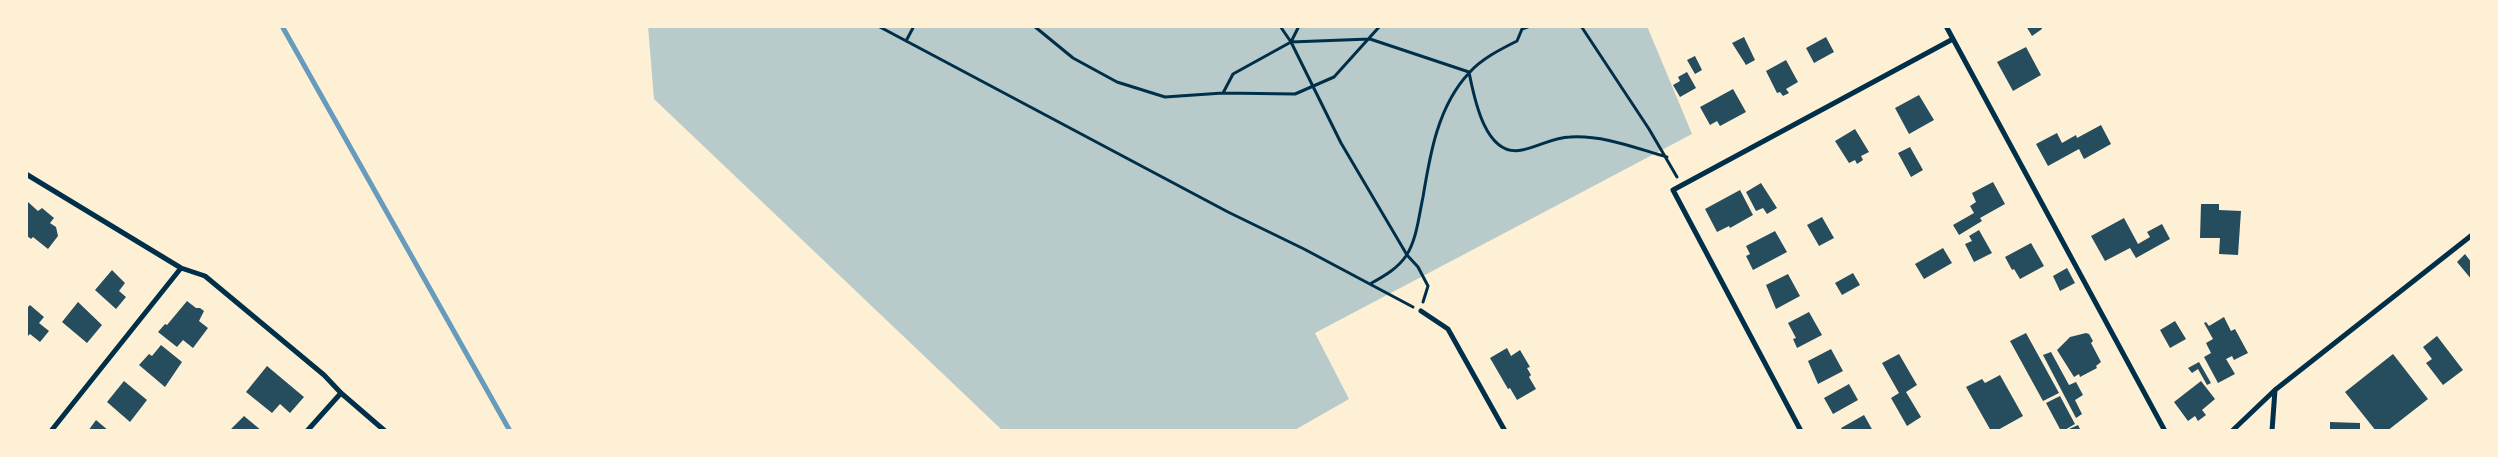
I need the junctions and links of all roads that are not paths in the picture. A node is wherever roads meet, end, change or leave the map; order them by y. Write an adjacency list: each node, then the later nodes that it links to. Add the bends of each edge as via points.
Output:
1 (1946, 26): 2 (street)
2 (1953, 39): 13 (street, via 1673,190); 14 (street)
3 (27, 174): 5 (street)
4 (2472, 235): 7 (street)
5 (181, 268): 8 (street, via 205,276 324,374); 9 (street)
6 (1421, 311): 12 (street, via 1448,329)
7 (2275, 390): 15 (street); 16 (street)
8 (341, 393): 10 (street); 11 (street)
9 (51, 431)
10 (307, 431)
11 (385, 431)
12 (1505, 431)
13 (1801, 431)
14 (2165, 431)
15 (2232, 431)
16 (2272, 431)

